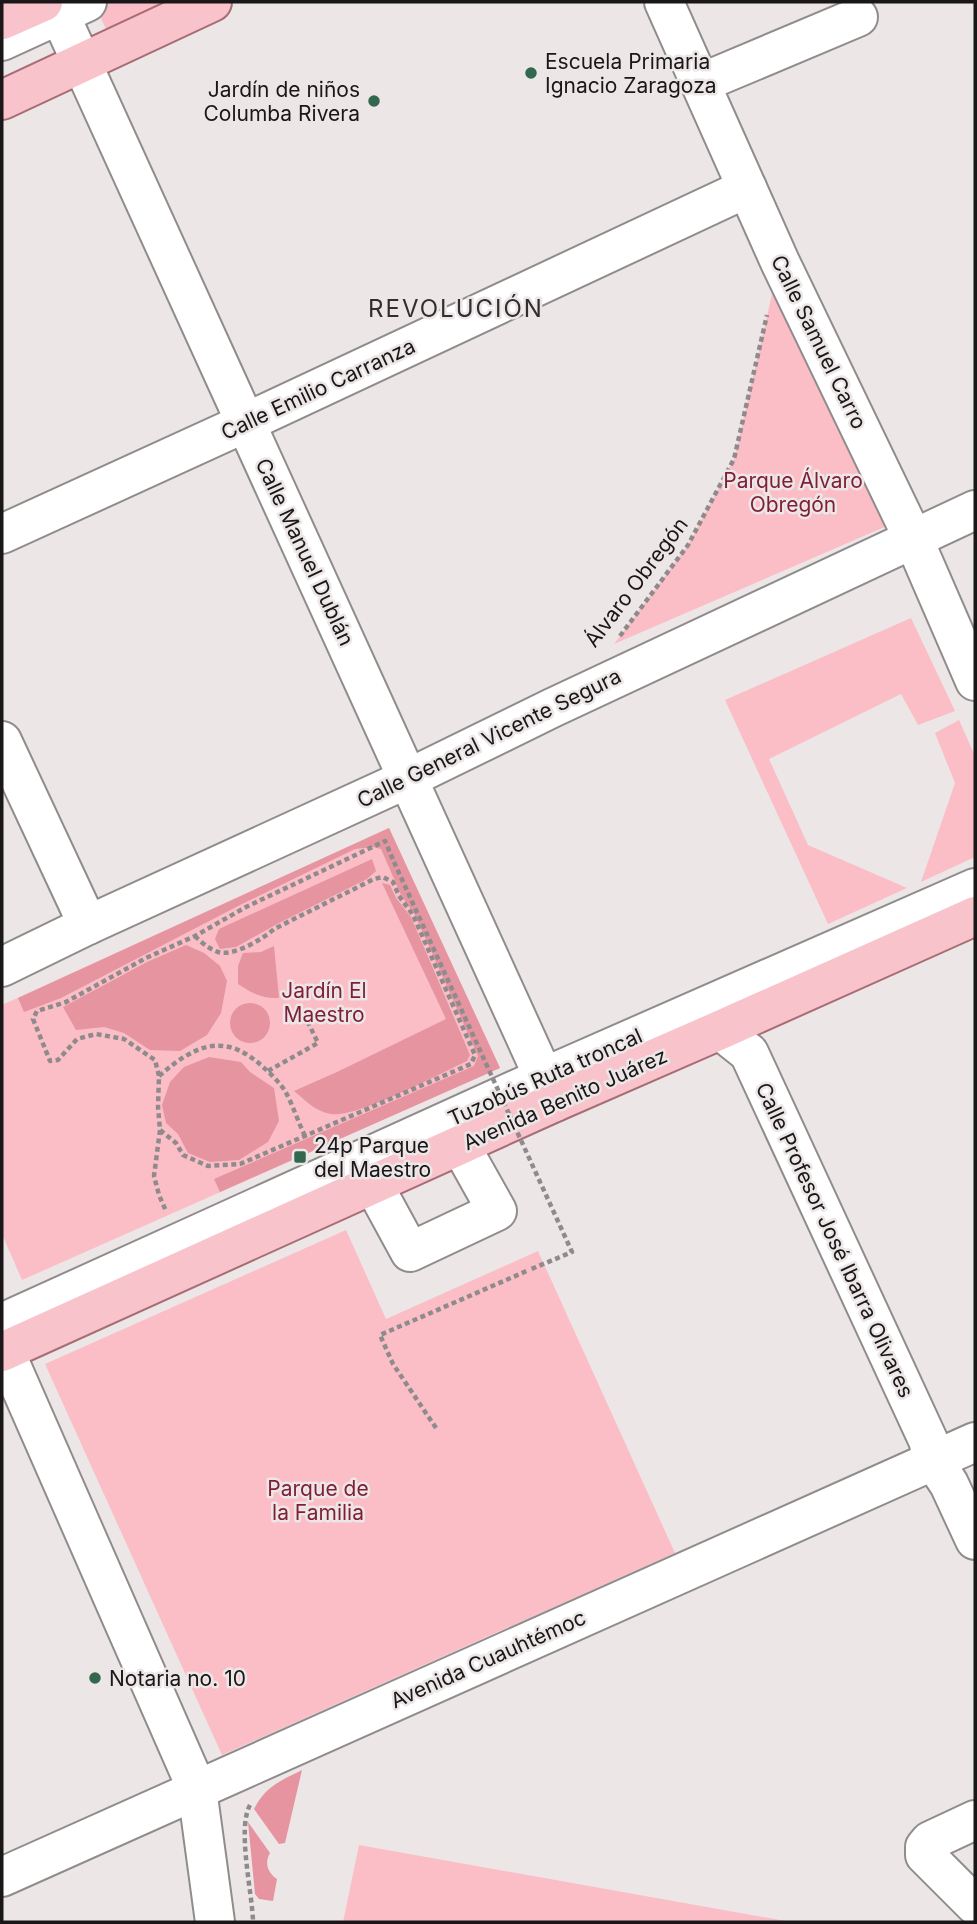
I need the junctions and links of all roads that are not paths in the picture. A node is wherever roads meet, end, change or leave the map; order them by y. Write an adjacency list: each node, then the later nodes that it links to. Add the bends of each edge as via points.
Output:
1 (212, 2): 7 (main road)
2 (664, 2): 8 (street, Calle Samuel Carro)
3 (61, 5): 5 (main road); 6 (street); 7 (street, Calle Manuel Dublán)
4 (858, 17): 8 (street)
5 (2, 20)
6 (2, 41)
7 (82, 62): 9 (main road); 11 (street, Calle Manuel Dublán)
8 (701, 83): 10 (street, Calle Samuel Carro)
9 (2, 100)
10 (747, 188): 11 (street, Calle Emilio Carranza); 14 (street, Calle Samuel Carro)
11 (245, 423): 13 (street, Calle Emilio Carranza); 17 (street, Calle Manuel Dublán)
12 (975, 510): 14 (street, Calle General Vicente Segura)
13 (2, 534)
14 (913, 538): 15 (street, Calle Samuel Carro); 17 (street, Calle General Vicente Segura)
15 (975, 681)
16 (2, 741): 20 (street)
17 (409, 778): 20 (street, Calle General Vicente Segura); 23 (street, Calle Manuel Dublán)
18 (975, 888): 23 (street, Tuzobús Ruta troncal)
19 (975, 916): 22 (main road, Avenida Benito Juárez)
20 (88, 925): 21 (street, Calle General Vicente Segura)
21 (2, 967)
22 (720, 1030): 23 (main road, Avenida Benito Juárez); 28 (street, Calle Profesor José Ibarra Olivares, via 748,1053 928,1440)
23 (549, 1089): 24 (main road, Avenida Benito Juárez); 26 (street, Tuzobús Ruta troncal)
24 (460, 1145): 25 (main road, Avenida Benito Juárez); 25 (street, via 497,1211 410,1252)
25 (373, 1184): 26 (main road, Avenida Benito Juárez)
26 (2, 1343): 30 (street)
27 (975, 1442): 28 (street, Avenida Cuauhtémoc)
28 (933, 1460): 29 (street, Calle Profesor José Ibarra Olivares, via 950,1483); 30 (street, Avenida Cuauhtémoc)
29 (975, 1540)
30 (197, 1789): 32 (street, Avenida Cuauhtémoc); 34 (street)
31 (975, 1820): 33 (street, via 925,1847 925,1855)
32 (2, 1877)
33 (975, 1905)
34 (215, 1922)

